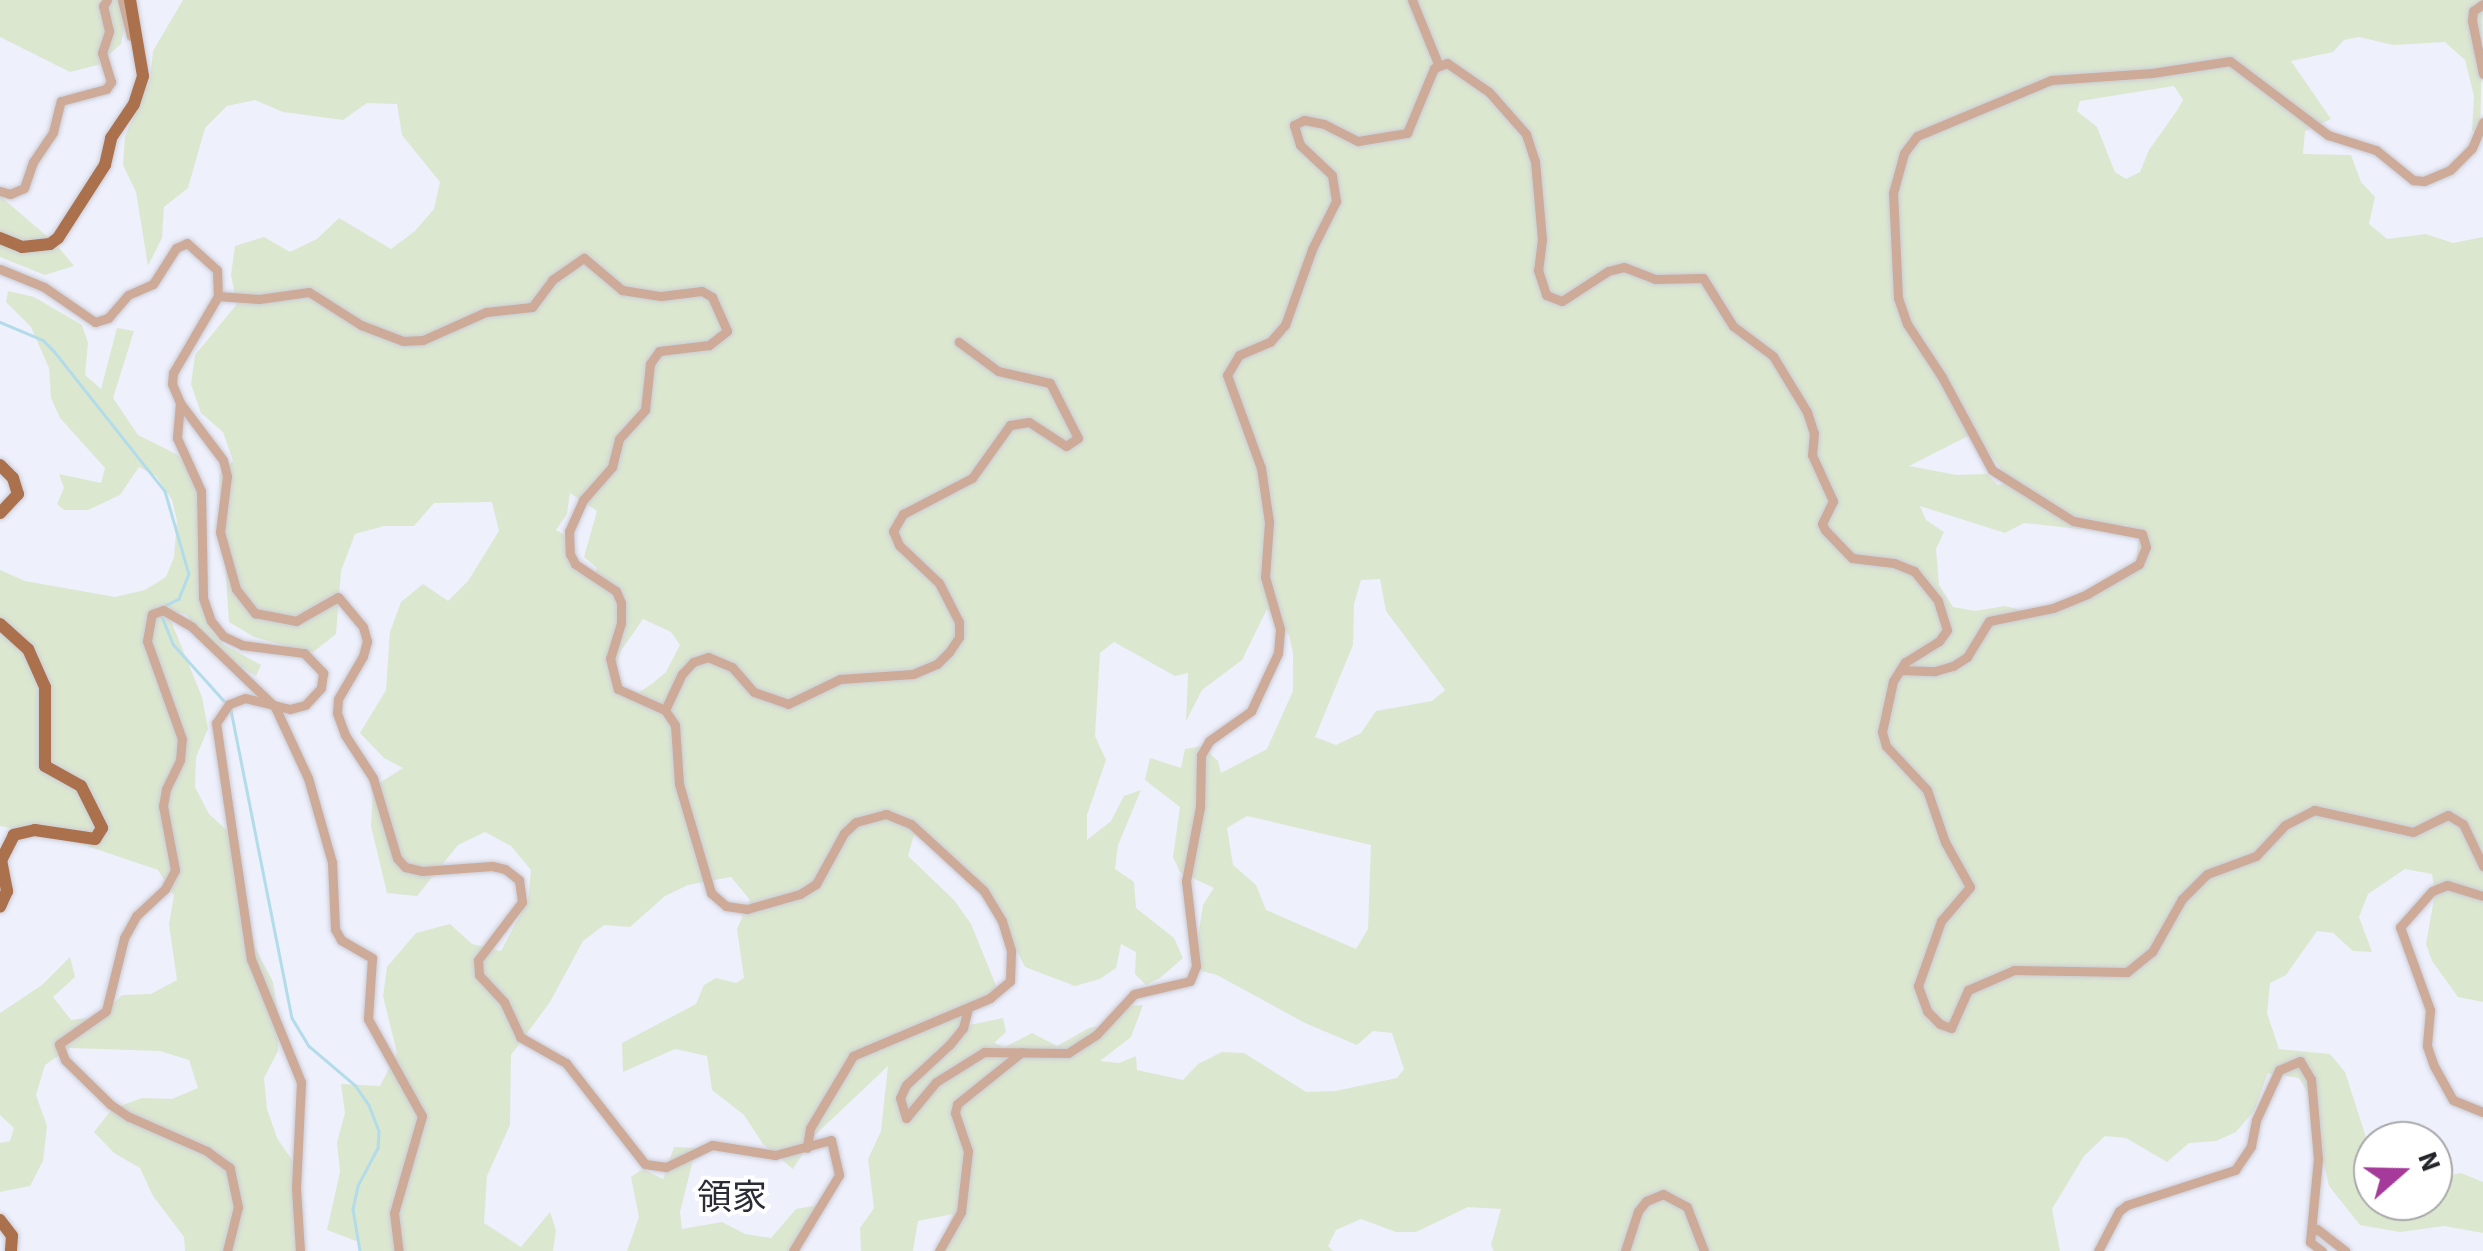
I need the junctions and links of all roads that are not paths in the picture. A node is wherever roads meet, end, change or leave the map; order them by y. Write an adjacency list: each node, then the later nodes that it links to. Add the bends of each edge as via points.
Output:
1 (106, 0): 10 (street, via 102,53 111,82 61,101 54,132 32,162 24,188)
2 (122, 0): 6 (street)
3 (130, 0): 6 (main road)
4 (1412, 0): 7 (street)
5 (2483, 4): 8 (street, via 2472,21)
6 (140, 56): 11 (main road, via 134,104 110,138 106,164 58,238 38,247)
7 (1439, 66): 19 (street, via 1469,74 1526,134 1546,295 1575,296 1624,267 1656,278 1704,278 1733,326 1774,356 1807,412 1812,454 1834,500 1824,530 1852,558 1905,566 1938,601 1947,630); 26 (street, via 1407,133 1358,140 1324,124 1294,125 1300,144 1332,175 1336,202 1285,324 1270,342 1239,355 1227,375 1261,468 1270,522 1265,577 1280,628 1278,652 1258,699 1201,756 1186,881 1196,966 1190,981 1134,994 1097,1034 1068,1053)
8 (2483, 74)
9 (2483, 122): 19 (street, via 2472,148 2450,170 2413,180 2376,150 2328,135 2238,65 2217,61 2051,80 1917,136 1904,153 1893,193 1898,298 1907,324 1992,470 2073,521 2142,534 2146,547 2139,564 2087,594 1988,620 1967,657 1953,666)
10 (0, 191)
11 (0, 238)
12 (0, 268): 13 (street, via 44,287 96,322 153,284 176,248 187,243 217,270)
13 (218, 296): 15 (street, via 173,373); 21 (street, via 309,292 402,341 423,340 486,312 532,308 552,280 584,258 622,290 662,296 702,291 712,297 728,332 709,346 659,351 650,364 644,410 619,439 612,466 583,500 569,531 575,564 622,603 610,658 618,689)
14 (958, 342): 21 (street, via 998,370 1050,383 1078,438 1066,446 1023,420 1010,425 972,478 903,514 893,531 899,545 939,583 958,622 949,652 913,674 840,679 788,704 754,692 732,667 708,657 682,674)
15 (180, 403): 20 (street, via 178,438 201,491 203,598 211,621 242,646 304,653 323,674 314,699); 28 (street, via 223,460 224,555 236,588 256,613 296,621 338,597 363,627 367,641 337,713 373,778 397,858 422,870 505,868 520,880 522,902 478,960 480,975 504,1002 520,1036 566,1063 646,1164 666,1167 712,1145 775,1155)
16 (0, 465): 17 (main road, via 18,494)
17 (0, 513)
18 (0, 624): 24 (main road, via 28,649 45,687 45,766 81,786 102,828 95,839 36,830 14,835 1,860 7,891)
19 (1900, 670): 22 (street, via 1884,707 1886,746 1927,790 1970,887 1941,921 1918,986 1927,1011 1950,1028 1968,990 2014,970 2131,970 2152,952 2182,899 2207,874 2256,856 2284,825 2314,810 2414,832 2448,815 2464,824)
20 (275, 707): 32 (street, via 192,627 163,610 152,614 151,661 182,739 163,806 175,870 124,938 106,1011 59,1044 65,1060 110,1104 230,1168 238,1207); 33 (street, via 244,698 229,704 216,723 251,959 300,1082); 34 (street, via 326,834 336,929 341,940 372,958 368,1019 422,1116 394,1213)
21 (666, 710): 25 (street, via 675,724 679,784 711,893 726,906 747,909 800,894 816,884 856,822 900,817 955,860 1002,920 1010,981)
22 (2483, 866)
23 (2483, 896): 27 (street, via 2447,885 2432,891 2400,927 2430,1010 2426,1046 2434,1066 2453,1100)
24 (0, 907)
25 (968, 1008): 26 (street, via 956,1036 906,1086 900,1098 906,1118 957,1066 984,1052); 28 (street, via 853,1056 810,1128)
26 (1022, 1052): 36 (street, via 957,1104 968,1152 961,1212)
27 (2483, 1112)
28 (806, 1148): 35 (street, via 831,1140 839,1175)
29 (0, 1220): 31 (main road, via 12,1236)
30 (2313, 1231): 39 (street, via 2316,1136 2311,1079 2300,1061 2279,1070 2235,1170 2127,1204); 40 (street, via 2310,1242); 41 (street)
31 (11, 1251)
32 (227, 1251)
33 (300, 1251)
34 (399, 1251)
35 (793, 1251)
36 (940, 1251)
37 (1625, 1251): 38 (street, via 1638,1211 1663,1194 1686,1207)
38 (1704, 1251)
39 (2098, 1251)
40 (2322, 1251)
41 (2345, 1251)

